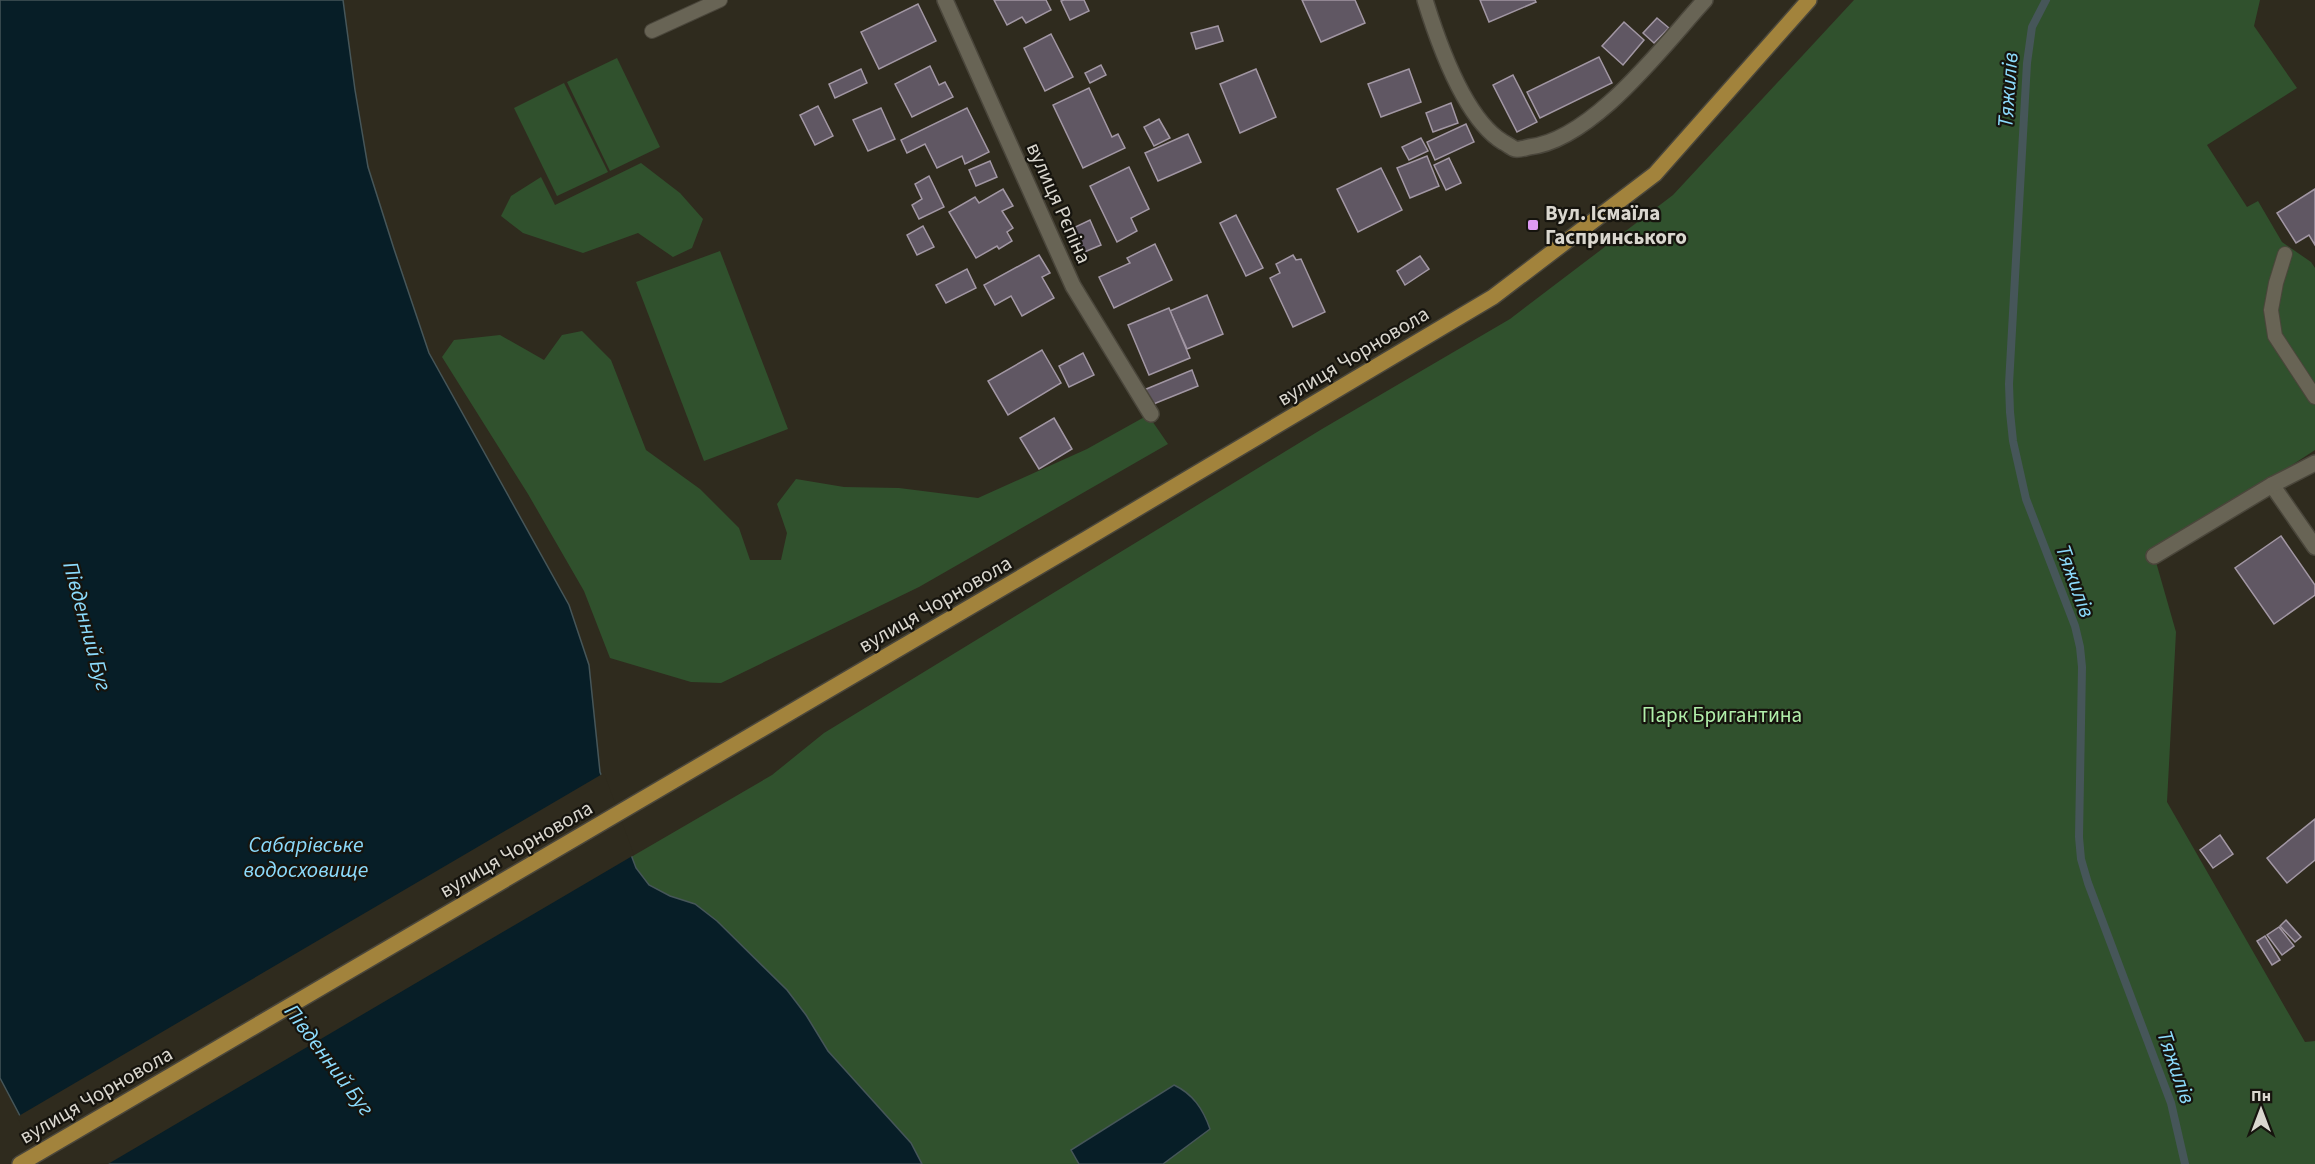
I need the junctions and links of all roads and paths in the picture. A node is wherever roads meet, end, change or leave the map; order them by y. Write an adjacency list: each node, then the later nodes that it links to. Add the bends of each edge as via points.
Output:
1 (720, 0): 6 (lane)
2 (945, 0): 9 (street, вулиця Рєпіна, via 1073,286)
3 (1425, 0): 4 (street, via 1437,38 1472,110 1492,135 1515,149 1543,146 1587,123 1607,107)
4 (1705, 0)
5 (1809, 0): 14 (main road, вулиця Чорновола, via 1655,174 1493,297)
6 (652, 31)
7 (2285, 254): 8 (lane, via 2271,310 2275,336)
8 (2315, 397)
9 (1151, 414)
10 (2315, 463): 11 (street)
11 (2272, 485): 12 (street); 13 (street)
12 (2315, 547)
13 (2154, 556)
14 (20, 1164)

